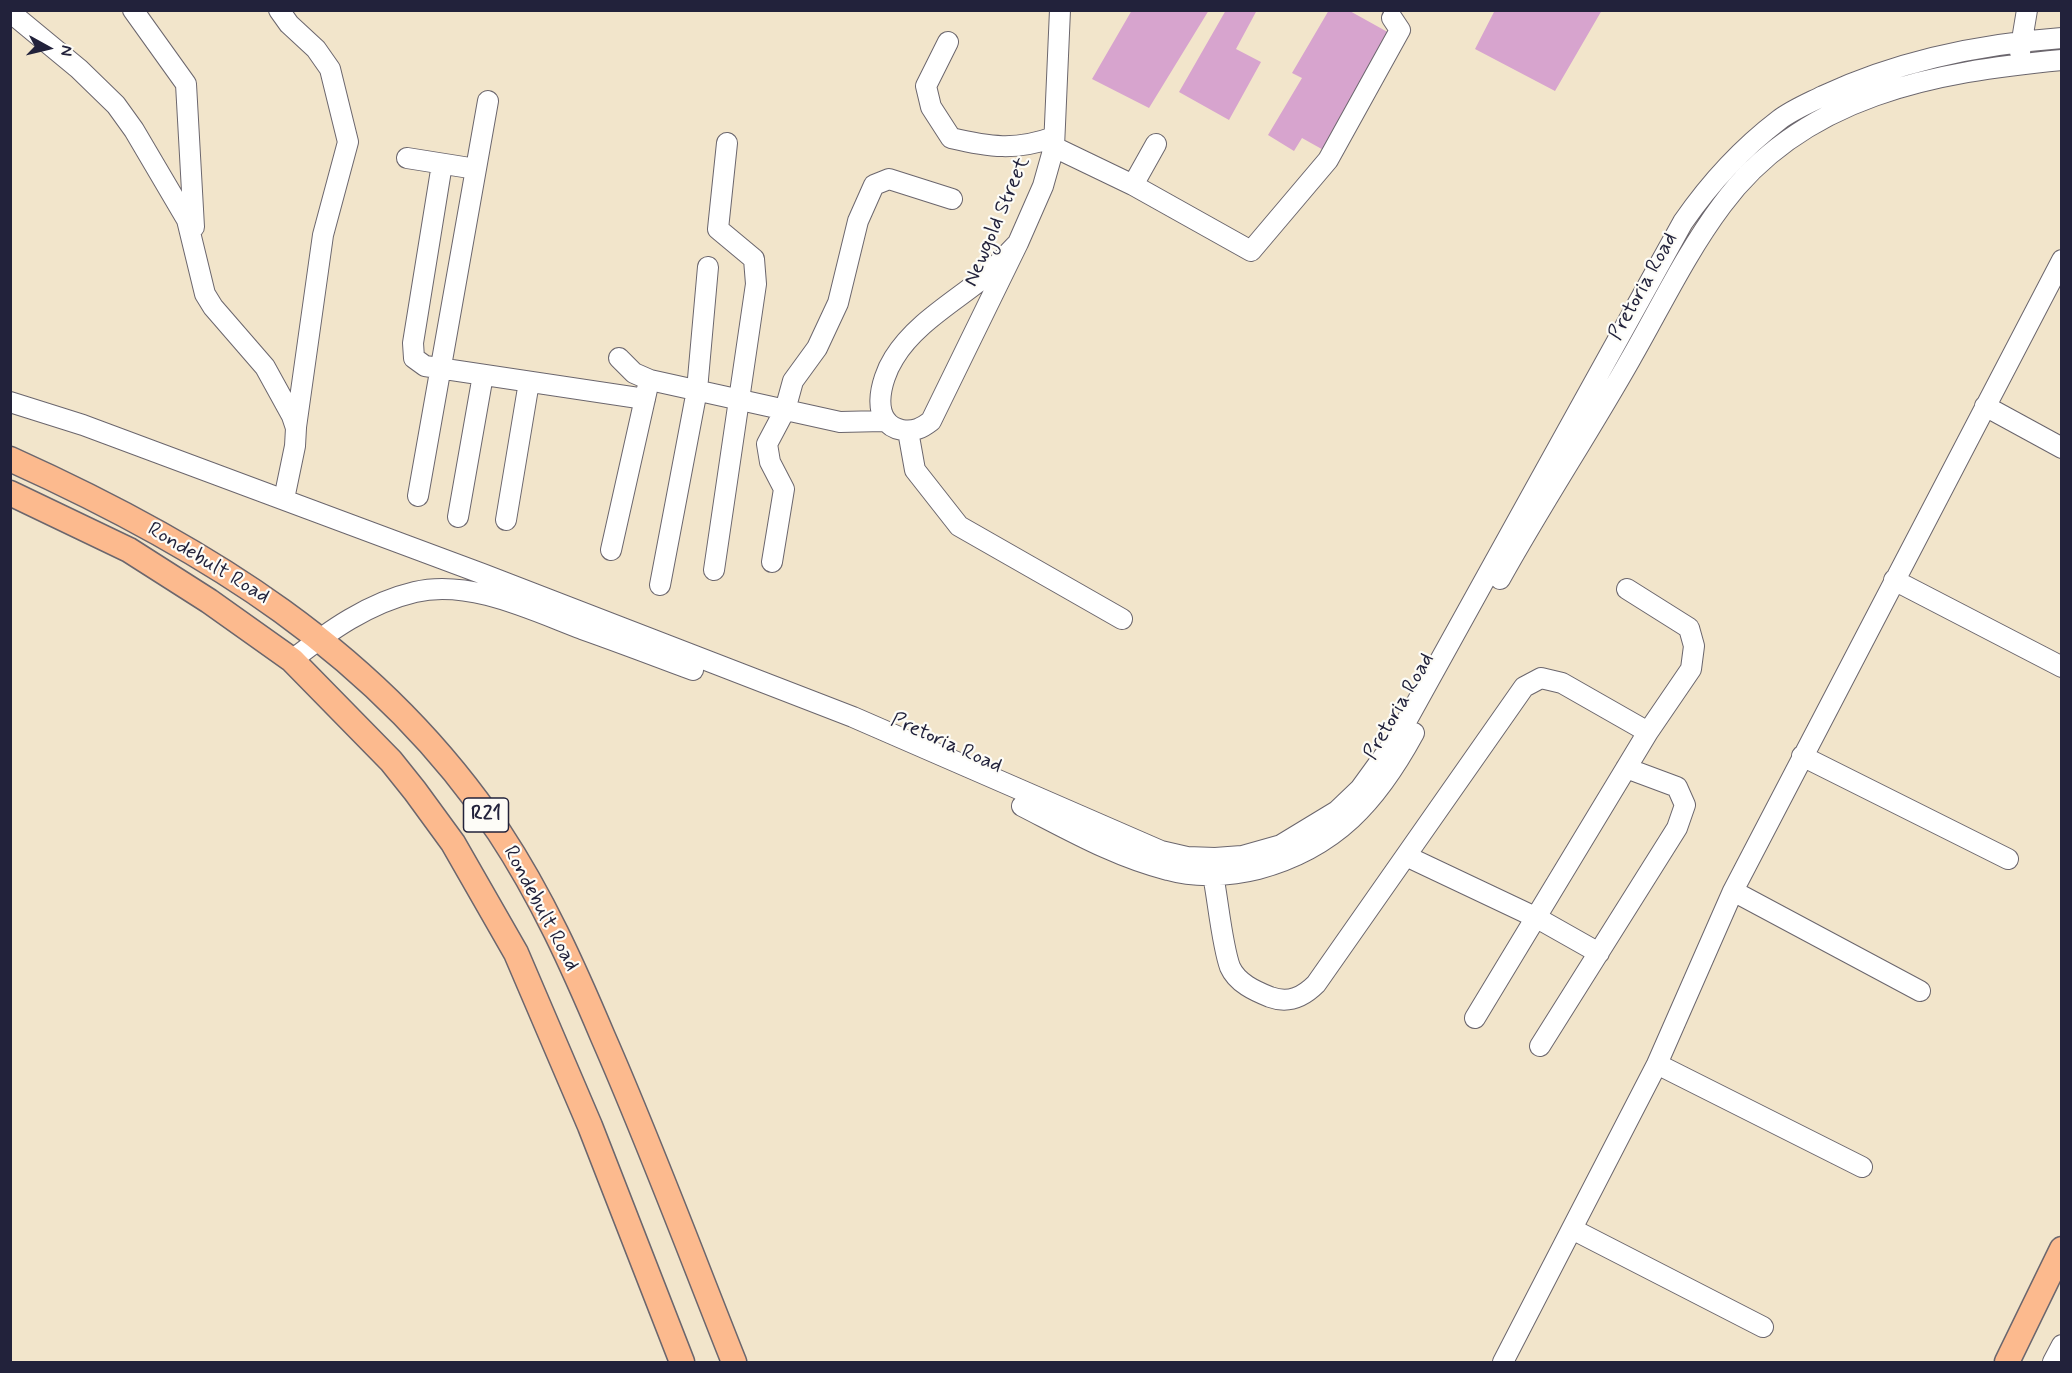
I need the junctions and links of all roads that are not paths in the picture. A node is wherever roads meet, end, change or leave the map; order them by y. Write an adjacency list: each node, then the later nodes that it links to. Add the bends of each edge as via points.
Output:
1 (133, 10): 24 (street, via 186,84)
2 (279, 10): 38 (street, via 330,69 348,142 323,235)
3 (1060, 10): 13 (street, Newgold Street)
4 (2027, 10): 8 (street)
5 (10, 12): 24 (street, via 116,105 187,220)
6 (1392, 18): 19 (street, via 1400,30 1328,160 1251,251)
7 (2061, 38): 8 (street, Pretoria Road)
8 (2020, 41): 11 (street); 21 (street, Pretoria Road, via 1880,72 1815,100 1781,118 1738,154)
9 (948, 42): 13 (street, via 926,86 931,107 951,138 992,148)
10 (2061, 60): 11 (street, Pretoria Road)
11 (2019, 64): 22 (street, Pretoria Road, via 1905,84 1822,119 1757,166)
12 (488, 101): 18 (street)
13 (1054, 142): 19 (street); 23 (street, Newgold Street, via 1043,186)
14 (728, 143): 33 (street, via 718,229 754,259 756,284)
15 (1156, 144): 19 (street)
16 (407, 158): 17 (street)
17 (442, 164): 18 (street); 28 (street, via 413,343 414,358 425,366)
18 (476, 169): 28 (street)
19 (1132, 185)
20 (952, 199): 36 (street, via 888,179 874,185 858,221 838,303 817,348 793,381)
21 (1694, 207): 22 (street); 64 (street, Pretoria Road, via 1397,738 1360,789 1337,810 1310,829)
22 (1712, 219): 64 (street, Pretoria Road, via 1534,518 1383,784 1355,816 1322,843 1285,862)
23 (1018, 243): 37 (street, via 984,277 908,338 892,360 885,381 879,405); 39 (street, Newgold Street, via 941,406 931,422)
24 (195, 244): 38 (street, via 205,294 265,367)
25 (2061, 260): 35 (street)
26 (708, 267): 32 (street)
27 (619, 358): 31 (street)
28 (441, 369): 29 (street); 43 (street)
29 (483, 375): 30 (street); 45 (street)
30 (529, 382): 31 (street); 46 (street)
31 (648, 389): 32 (street); 47 (street)
32 (697, 390): 33 (street); 51 (street)
33 (739, 400): 36 (street); 49 (street)
34 (10, 402): 44 (street, via 83,424)
35 (1985, 406): 40 (street); 50 (street)
36 (785, 410): 37 (street, via 840,422); 48 (street, via 767,444 770,462 784,489)
37 (883, 421): 39 (street, via 892,429)
38 (296, 428): 44 (street)
39 (908, 431): 54 (street, via 915,470 959,526)
40 (2061, 448)
41 (10, 459): 55 (main road, Rondebult Road / R21, via 171,539 266,598)
42 (10, 493): 56 (main road, Rondebult Road / R21, via 129,550)
43 (418, 496)
44 (284, 500): 53 (street)
45 (458, 517)
46 (506, 520)
47 (611, 550)
48 (772, 562)
49 (714, 570)
50 (1894, 580): 57 (street); 60 (street)
51 (660, 585)
52 (1627, 589): 59 (street, via 1689,628 1694,646 1690,669)
53 (565, 615): 55 (street, via 487,596 447,590 417,592 386,601); 58 (street, Pretoria Road)
54 (1122, 619)
55 (320, 638): 56 (street); 79 (main road, Rondebult Road / R21, via 385,697 458,777 499,832 541,902 631,1101)
56 (292, 660): 78 (main road, Rondebult Road / R21, via 403,776 453,843 485,896 516,953 543,1016)
57 (2061, 667)
58 (765, 689): 64 (street, Pretoria Road, via 908,740 1161,851); 65 (street, Pretoria Road, via 910,752 1095,843 1170,871)
59 (1648, 732): 61 (street); 62 (street, via 1562,683 1541,678 1532,682 1524,687)
60 (1802, 756): 63 (street); 66 (street)
61 (1626, 768): 67 (street); 68 (street, via 1677,787 1685,805 1677,828)
62 (1406, 856): 65 (street, via 1316,984 1293,1000 1256,992 1242,983 1231,968); 67 (street)
63 (2008, 859)
64 (1242, 864): 65 (street, Pretoria Road)
65 (1213, 875)
66 (1733, 891): 69 (street); 72 (street)
67 (1537, 918): 68 (street); 70 (street)
68 (1599, 953): 71 (street)
69 (1920, 991)
70 (1475, 1018)
71 (1540, 1046)
72 (1657, 1064): 73 (street); 74 (street)
73 (1862, 1167)
74 (1572, 1229): 76 (street); 80 (street)
75 (2061, 1249): 81 (main road)
76 (1763, 1327)
77 (2061, 1345): 82 (street)
78 (682, 1362)
79 (734, 1362)
80 (1503, 1362)
81 (2007, 1362)
82 (2053, 1362)

